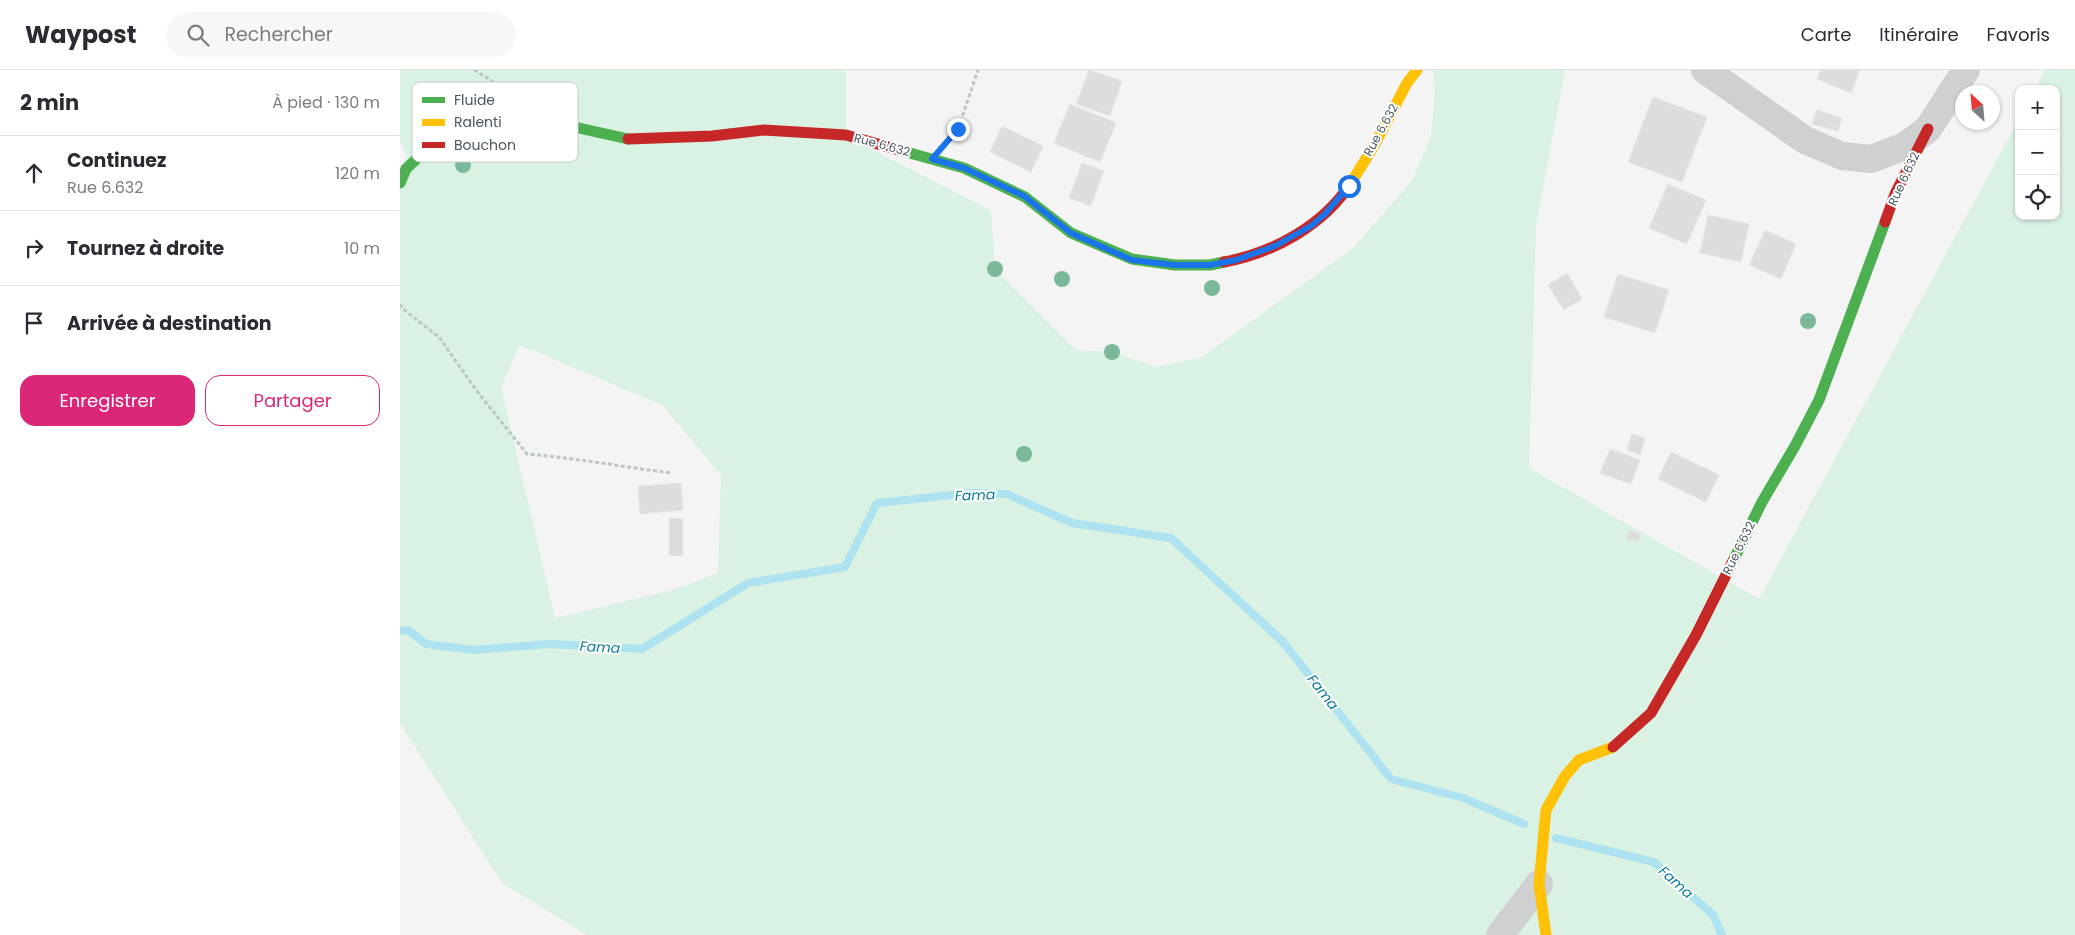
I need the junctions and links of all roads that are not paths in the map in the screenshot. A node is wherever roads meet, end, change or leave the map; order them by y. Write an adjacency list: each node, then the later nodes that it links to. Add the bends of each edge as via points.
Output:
1 (1416, 70): 4 (street, Rue 6.632, via 1349,186 1325,214 1311,226 1275,246 1210,265 1132,260 1071,233 1024,196 964,168 846,136 764,130 712,136 627,139)
2 (1705, 70): 5 (street, Rue 6.632, via 1805,140 1842,156 1871,159 1905,146)
3 (1966, 70): 5 (street, Rue 6.632)
4 (578, 128)
5 (1928, 129): 8 (street, Rue 6.632, via 1895,194 1819,400 1762,502 1696,635 1651,713 1616,746 1579,760 1565,776 1546,810)
6 (413, 162): 7 (street, Rue 6.632)
7 (400, 183)
8 (1539, 884): 9 (street); 10 (street, Rue 6.632)
9 (1500, 935)
10 (1546, 935)

